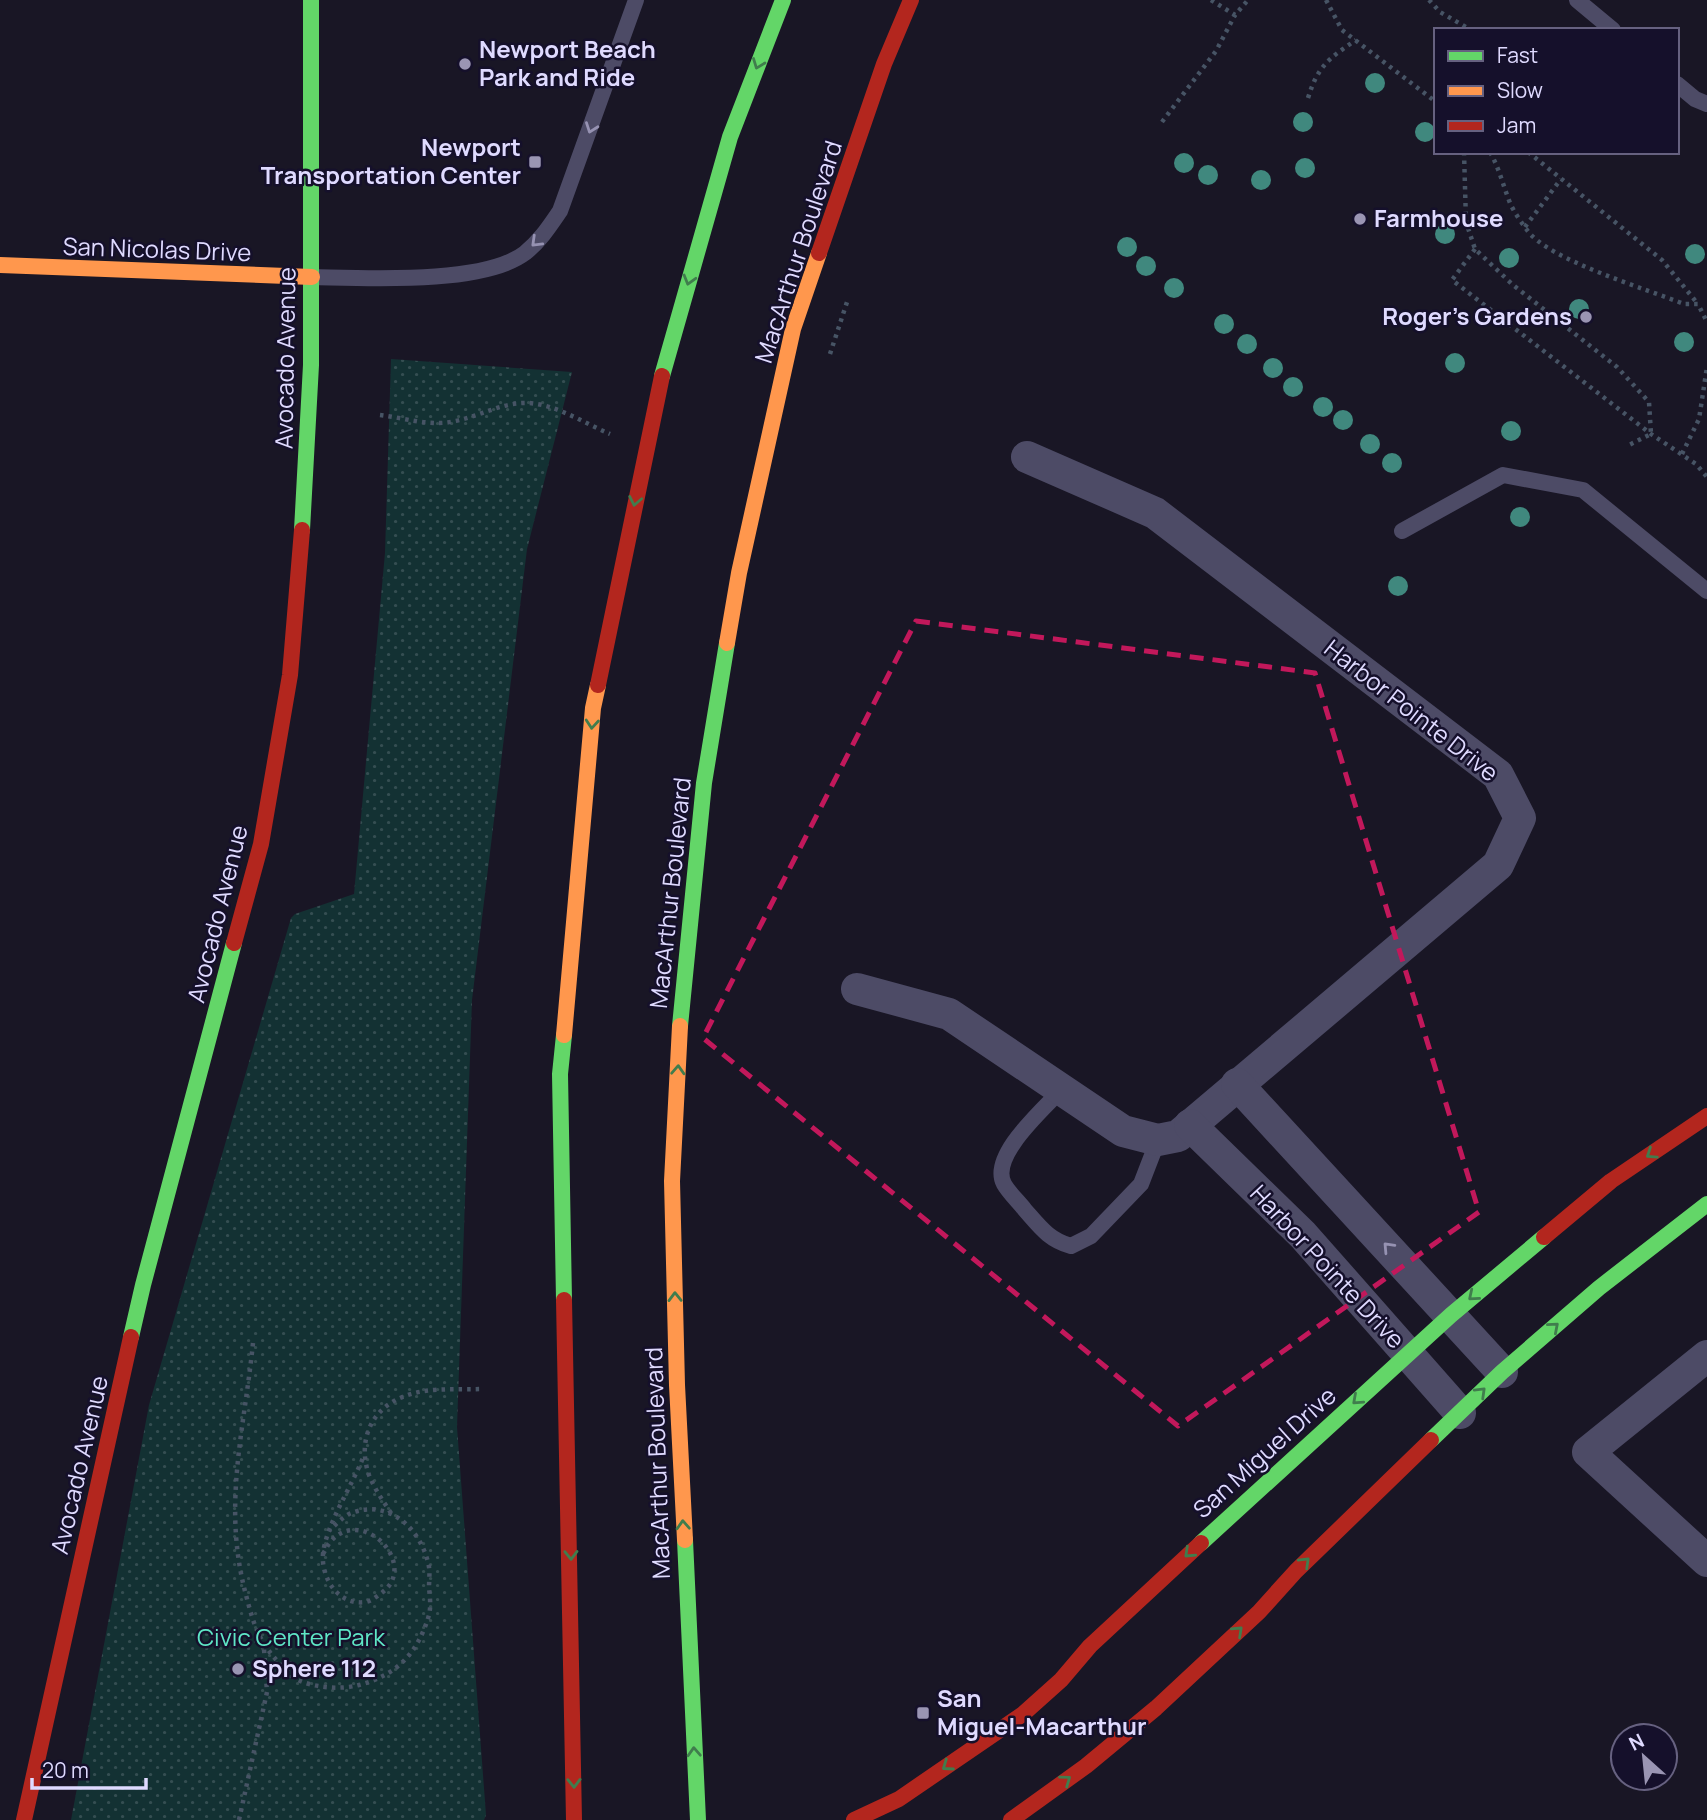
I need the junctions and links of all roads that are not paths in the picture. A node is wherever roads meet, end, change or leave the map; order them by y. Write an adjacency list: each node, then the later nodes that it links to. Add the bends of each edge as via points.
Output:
1 (312, 0): 10 (main road, Avocado Avenue)
2 (636, 0): 10 (lane, one-way to 10, via 559,211 544,235 523,254 500,266 458,275)
3 (783, 0): 28 (main road, one-way to 28, via 730,137 657,391 593,708 560,1074)
4 (911, 0): 29 (main road, MacArthur Boulevard, one-way to 4, via 672,1181 681,996 704,783 739,573 793,329 884,64)
5 (1577, 0): 6 (lane)
6 (1611, 28)
7 (1679, 86): 8 (lane)
8 (1707, 104)
9 (0, 265): 10 (main road, San Nicolas Drive)
10 (312, 277): 27 (main road, Avocado Avenue, via 305,490 290,675 261,844 143,1285)
11 (1027, 457): 15 (street, Harbor Pointe Drive, via 1155,513 1498,775 1520,817 1498,865)
12 (1402, 531): 13 (lane, via 1503,475 1583,490)
13 (1707, 591)
14 (857, 989): 16 (street, via 949,1014)
15 (1237, 1084): 18 (street, Harbor Pointe Drive); 21 (street, one-way to 15)
16 (1061, 1090): 19 (street, via 1123,1131); 19 (lane, via 1014,1141 1003,1162 1003,1182 1056,1242 1071,1246 1091,1236 1141,1184)
17 (1707, 1116): 21 (main road, San Miguel Drive, one-way to 21, via 1611,1181)
18 (1190, 1125): 19 (street, Harbor Pointe Drive, via 1178,1136); 22 (street, Harbor Pointe Drive, via 1303,1235)
19 (1158, 1140)
20 (1707, 1205): 24 (main road, one-way to 20, via 1599,1288)
21 (1451, 1315): 22 (main road, San Miguel Drive); 24 (street)
22 (1408, 1354): 25 (street, Harbor Pointe Drive); 30 (main road, San Miguel Drive, one-way to 30, via 1201,1542 1023,1714 899,1799)
23 (1707, 1356): 26 (street, via 1588,1451)
24 (1502, 1372): 25 (main road, one-way to 24)
25 (1460, 1413): 31 (main road, one-way to 25, via 1156,1708)
26 (1707, 1561)
27 (24, 1820)
28 (575, 1820)
29 (698, 1820)
30 (853, 1820)
31 (1011, 1820)

